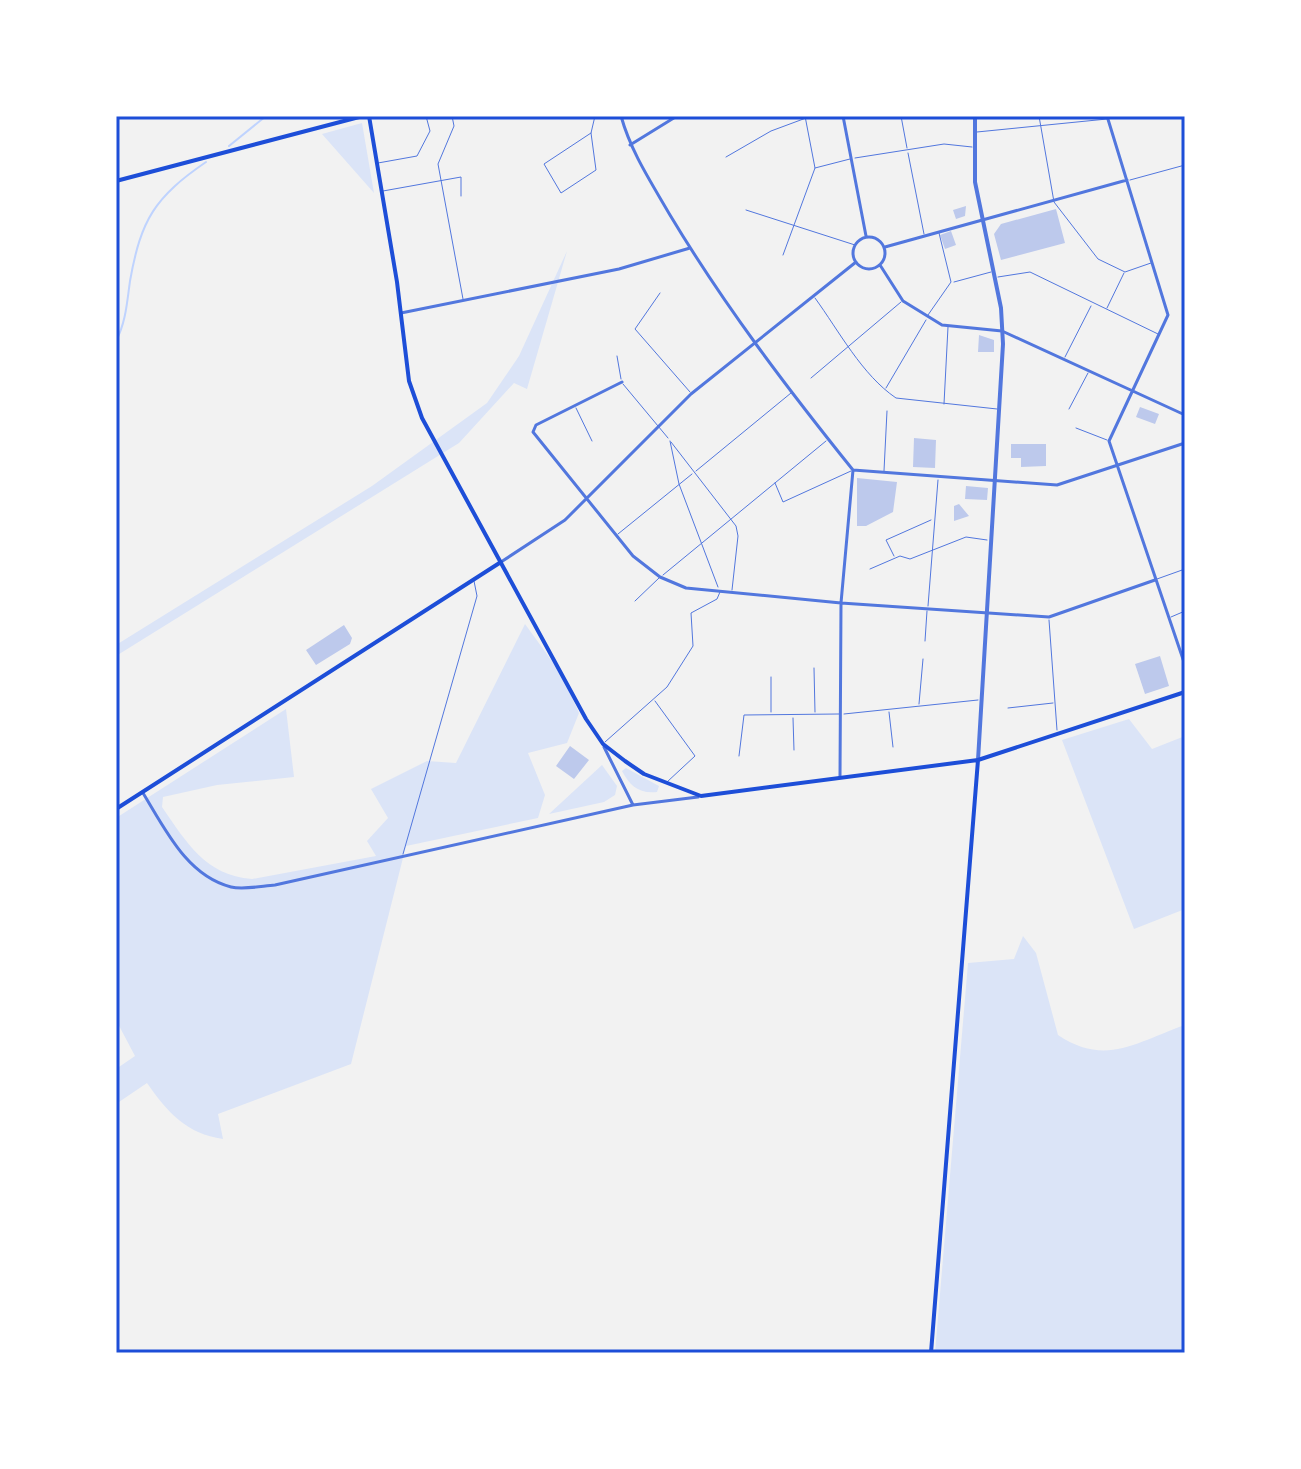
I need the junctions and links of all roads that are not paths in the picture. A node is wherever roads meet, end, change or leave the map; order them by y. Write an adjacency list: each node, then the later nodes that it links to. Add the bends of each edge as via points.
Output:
1 (366, 116): 21 (main road); 26 (main road)
2 (426, 116): 21 (lane, via 430,131 417,156)
3 (452, 116): 24 (lane, via 454,126 438,164)
4 (595, 116): 15 (lane)
5 (621, 116): 16 (street)
6 (677, 116): 16 (street)
7 (843, 116): 20 (street)
8 (901, 116): 18 (lane)
9 (975, 116): 14 (street)
10 (1039, 116): 13 (lane)
11 (806, 117): 19 (lane); 23 (lane)
12 (1108, 118): 13 (lane); 25 (street)
13 (1040, 126): 14 (lane); 29 (lane)
14 (975, 132): 17 (street)
15 (591, 133): 15 (lane, via 596,170 561,193 544,164)
16 (630, 145): 38 (street)
17 (975, 147): 18 (lane, via 944,144); 31 (street)
18 (908, 150): 20 (lane); 35 (lane)
19 (726, 157)
20 (852, 159): 23 (lane); 34 (street)
21 (376, 163): 27 (main road)
22 (1185, 165): 25 (lane)
23 (815, 168): 32 (lane)
24 (440, 180): 27 (lane); 28 (lane, via 461,177); 48 (lane)
25 (1127, 180): 29 (street); 41 (street)
26 (116, 181)
27 (380, 192): 52 (main road)
28 (461, 196)
29 (1054, 202): 31 (street); 43 (lane, via 1098,259)
30 (746, 210): 32 (lane)
31 (982, 221): 33 (street); 44 (street)
32 (796, 226): 36 (lane); 39 (lane)
33 (939, 233): 35 (street); 45 (lane)
34 (866, 236): 36 (street); 37 (street)
35 (925, 237): 37 (street)
36 (855, 245): 40 (street)
37 (885, 247): 42 (street)
38 (690, 248): 48 (street, via 619,269); 57 (street)
39 (783, 255)
40 (856, 262): 42 (street, via 867,269); 47 (street)
41 (1153, 263): 43 (lane); 56 (street, via 1168,315)
42 (880, 265): 49 (street)
43 (1125, 272): 51 (lane)
44 (994, 274): 45 (lane); 50 (lane, via 1030,272); 55 (street)
45 (951, 282): 53 (lane)
46 (660, 293): 67 (lane, via 635,329)
47 (814, 295): 57 (street); 58 (lane)
48 (463, 300): 52 (street)
49 (903, 301): 53 (street); 58 (lane)
50 (1092, 303): 51 (lane); 60 (lane)
51 (1106, 310): 56 (lane)
52 (399, 313): 97 (main road, via 409,381 422,418)
53 (927, 317): 54 (street); 64 (lane)
54 (948, 327): 55 (street); 68 (lane)
55 (1002, 331): 60 (street); 70 (street)
56 (1159, 335): 65 (street)
57 (755, 344): 66 (street); 67 (street)
58 (849, 346): 62 (lane); 64 (lane)
59 (617, 356): 63 (lane)
60 (1065, 357): 61 (street)
61 (1090, 369): 65 (street); 71 (lane)
62 (811, 378)
63 (622, 382): 69 (street); 74 (lane)
64 (885, 390): 68 (lane, via 896,398)
65 (1133, 391): 73 (street); 79 (street)
66 (791, 393): 76 (street); 84 (lane)
67 (691, 394): 74 (street)
68 (944, 404): 70 (lane)
69 (575, 406): 77 (lane); 89 (street, via 536,425 533,432)
70 (999, 409): 86 (street)
71 (1069, 409)
72 (887, 411): 83 (lane)
73 (1185, 415)
74 (659, 425): 78 (lane); 89 (street)
75 (1076, 428): 79 (lane)
76 (829, 439): 82 (street); 87 (lane)
77 (592, 441)
78 (670, 441): 84 (lane); 88 (lane)
79 (1109, 441): 81 (street)
80 (1185, 443): 81 (street)
81 (1117, 466): 86 (street, via 1057,485); 102 (street)
82 (853, 470): 83 (street); 87 (lane, via 783,502); 106 (street)
83 (884, 471): 85 (street)
84 (695, 472): 88 (lane); 90 (lane)
85 (938, 477): 86 (street); 91 (lane)
86 (995, 482): 93 (street)
87 (775, 483): 90 (lane)
88 (679, 484): 92 (lane); 94 (lane)
89 (587, 498): 92 (street); 97 (street, via 565,520)
90 (729, 519): 94 (lane); 104 (lane, via 738,536)
91 (934, 519): 95 (lane); 96 (lane, via 886,540)
92 (616, 535): 100 (street)
93 (989, 540): 95 (lane, via 966,537); 109 (street)
94 (702, 543): 100 (lane); 103 (lane)
95 (930, 550): 96 (lane, via 910,559); 107 (lane)
96 (895, 558): 98 (lane)
97 (501, 562): 101 (main road); 130 (main road)
98 (870, 569)
99 (1185, 569): 102 (lane)
100 (660, 577): 103 (street, via 686,588); 105 (lane)
101 (474, 579): 137 (main road); 141 (lane, via 477,596)
102 (1155, 580): 110 (street); 111 (street)
103 (720, 591): 104 (street); 119 (lane, via 717,599 694,609 693,646)
104 (731, 593): 106 (street)
105 (635, 601)
106 (841, 603): 107 (street); 125 (street)
107 (928, 608): 109 (street); 112 (lane)
108 (1185, 611): 111 (lane)
109 (988, 613): 110 (street); 120 (street)
110 (1049, 617): 121 (lane)
111 (1169, 618): 113 (street)
112 (925, 641)
113 (1182, 650): 115 (street)
114 (923, 659): 122 (lane)
115 (1185, 665)
116 (814, 668): 128 (lane)
117 (771, 677): 126 (lane)
118 (1185, 692): 129 (main road)
119 (653, 699): 130 (lane); 136 (lane, via 695,756)
120 (981, 700): 122 (lane); 134 (street)
121 (1055, 702): 123 (lane); 129 (lane)
122 (919, 706): 124 (lane)
123 (1008, 708)
124 (889, 709): 125 (lane); 131 (lane)
125 (842, 714): 128 (lane); 135 (street)
126 (771, 715): 127 (lane); 133 (lane, via 744,715)
127 (793, 715): 128 (lane); 132 (lane)
128 (815, 715)
129 (1057, 733): 134 (main road)
130 (603, 744): 136 (main road); 139 (street)
131 (893, 747)
132 (794, 750)
133 (739, 756)
134 (978, 760): 135 (main road); 142 (main road)
135 (840, 777): 138 (main road)
136 (666, 783): 138 (main road)
137 (143, 792): 140 (main road); 141 (street, via 173,843 197,870 232,887 275,885)
138 (701, 796): 139 (street)
139 (633, 805): 141 (street)
140 (116, 809)
141 (403, 855)
142 (931, 1353)

